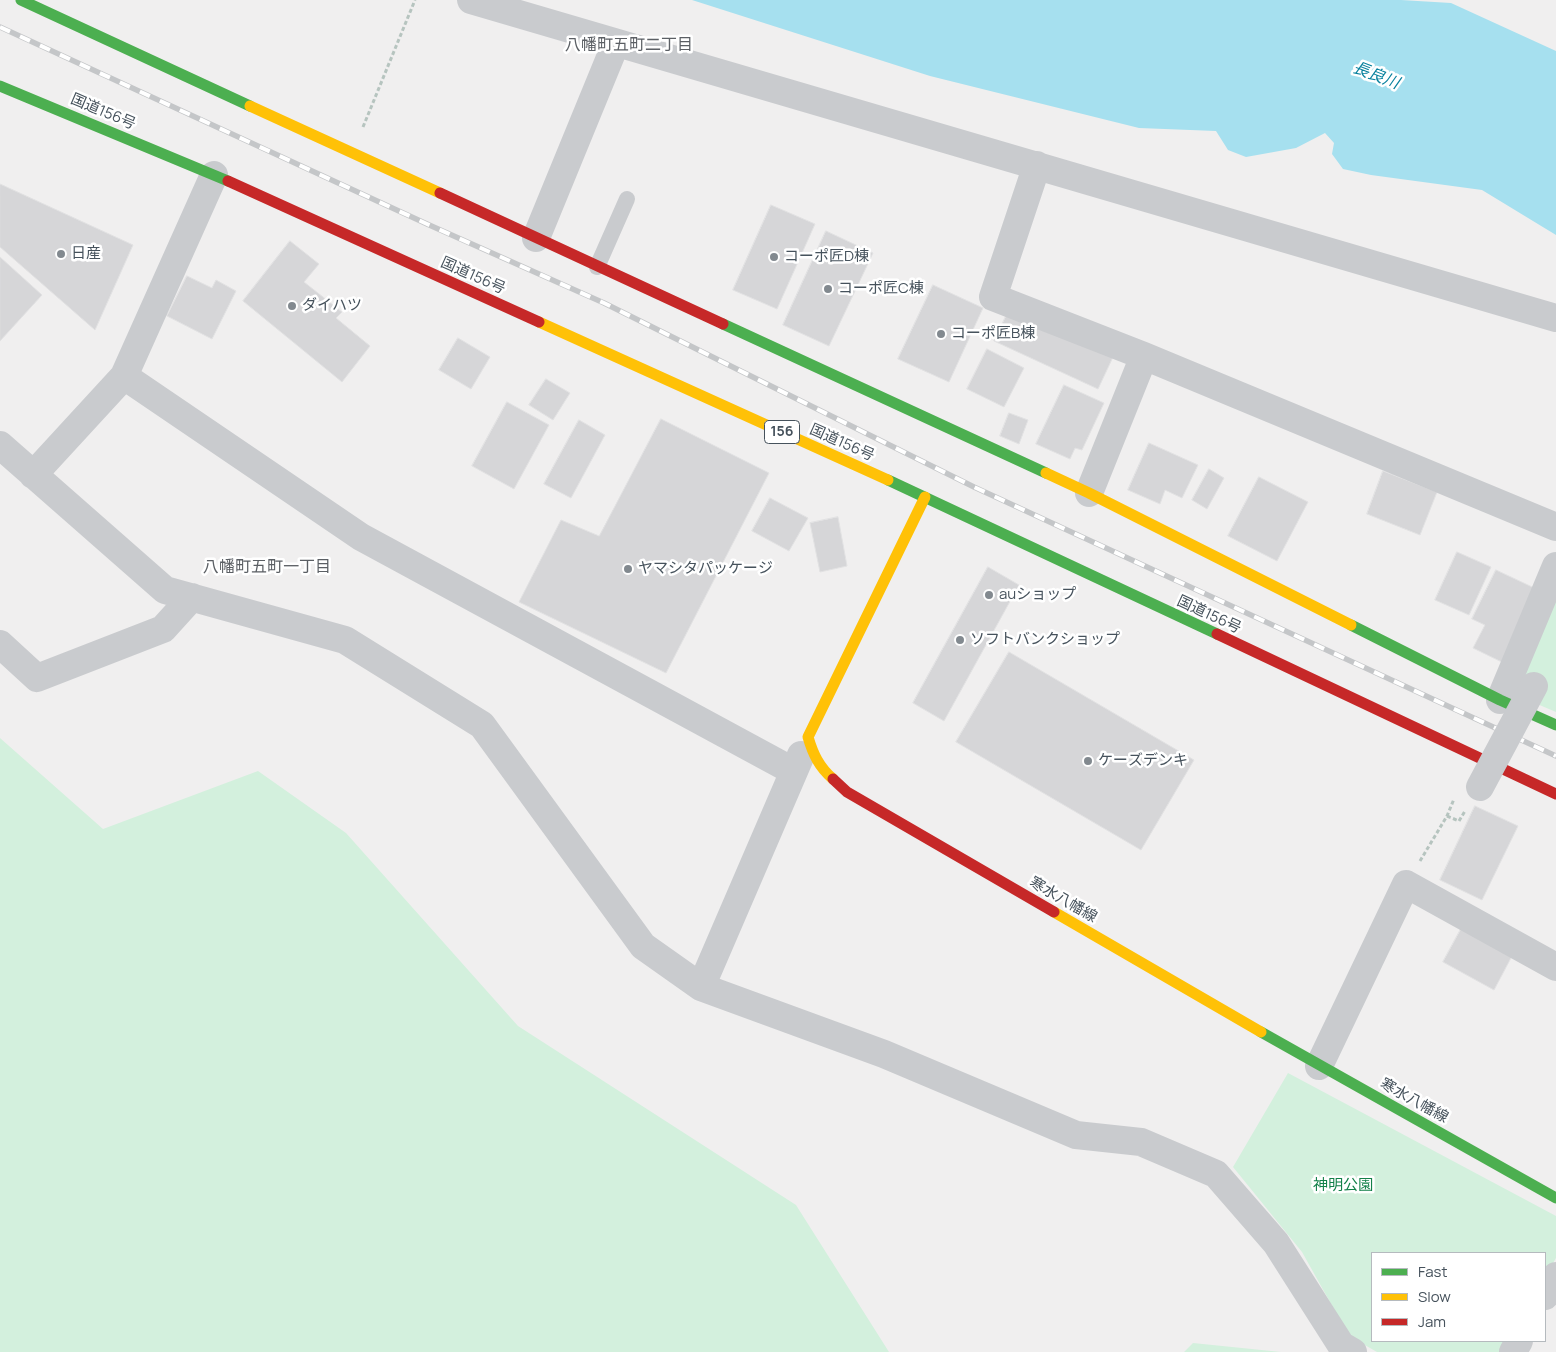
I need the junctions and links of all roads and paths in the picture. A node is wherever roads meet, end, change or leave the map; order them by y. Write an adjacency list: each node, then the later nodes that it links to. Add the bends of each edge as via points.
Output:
1 (21, 0): 6 (main road)
2 (415, 0): 6 (path)
3 (470, 0): 4 (street)
4 (616, 43): 7 (street); 10 (street)
5 (0, 86): 8 (main road, 国道156号 / 156)
6 (352, 153): 10 (main road)
7 (1037, 165): 12 (street); 13 (street, via 993,298)
8 (214, 175): 14 (street); 18 (main road, 国道156号 / 156)
9 (627, 199): 11 (lane)
10 (536, 238): 11 (main road)
11 (597, 266): 17 (main road)
12 (1556, 318)
13 (1144, 356): 17 (street); 19 (street)
14 (124, 376): 16 (street); 27 (street, via 361,537)
15 (0, 445): 16 (street)
16 (33, 475): 21 (street, via 165,590)
17 (1089, 493): 24 (main road)
18 (925, 497): 26 (main road); 29 (main road, 国道156号 / 156)
19 (1556, 527)
20 (1556, 566): 24 (street)
21 (192, 597): 22 (street, via 163,629 37,678); 33 (street, via 345,640 482,725 643,946)
22 (0, 644)
23 (1534, 686): 28 (street, bridge)
24 (1500, 700): 25 (main road)
25 (1556, 725)
26 (808, 737): 27 (street); 34 (main road, 寒水八幡線, via 819,764 847,792)
27 (793, 771): 33 (street)
28 (1480, 786)
29 (1556, 794)
30 (1447, 816): 31 (path)
31 (1406, 884): 32 (street); 34 (street)
32 (1556, 967)
33 (701, 987): 38 (street, via 884,1054 1076,1135 1141,1142 1216,1174 1276,1243 1341,1345)
34 (1319, 1066): 35 (main road, 寒水八幡線)
35 (1556, 1198)
36 (1556, 1276): 37 (street)
37 (1546, 1294)
38 (1353, 1352)

